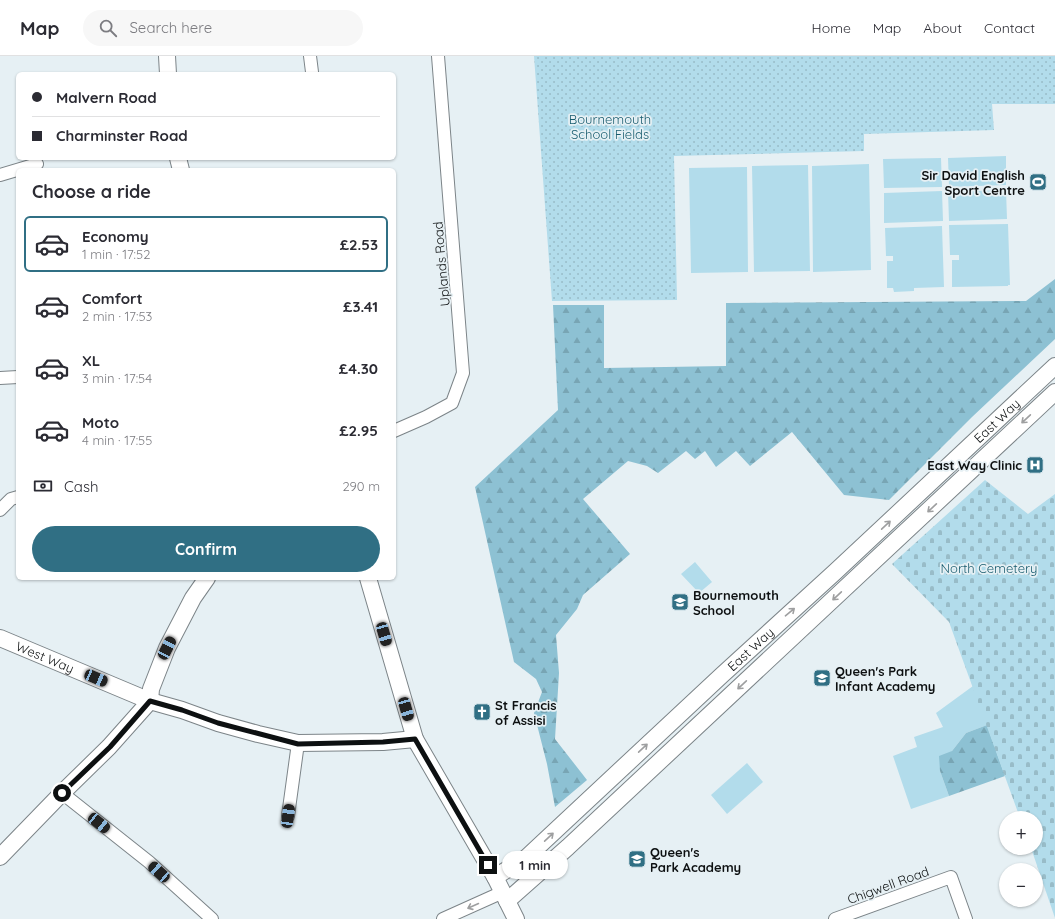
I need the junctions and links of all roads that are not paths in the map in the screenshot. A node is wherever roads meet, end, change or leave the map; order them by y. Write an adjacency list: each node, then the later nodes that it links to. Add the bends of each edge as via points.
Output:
1 (167, 56): 4 (street)
2 (310, 56): 5 (street)
3 (438, 56): 14 (street, Uplands Road, via 463,373 452,403)
4 (168, 72)
5 (312, 72)
6 (37, 164): 7 (street)
7 (24, 168)
8 (16, 170): 9 (street)
9 (0, 175)
10 (1055, 366): 26 (street, East Way, one-way to 10, via 526,858)
11 (16, 377): 12 (street)
12 (0, 378)
13 (1055, 392): 27 (street, East Way, one-way to 27, via 574,842)
14 (396, 430)
15 (16, 498): 16 (street, via 10,499)
16 (0, 510)
17 (206, 580): 20 (street, via 193,598 167,648 151,689)
18 (369, 580): 21 (street)
19 (0, 638): 20 (street, West Way)
20 (150, 701): 22 (street, West Way, via 218,723); 23 (street, via 110,747)
21 (415, 739): 22 (street, West Way); 26 (street)
22 (298, 744): 24 (street)
23 (62, 793): 25 (street); 28 (street, via 149,862)
24 (288, 816)
25 (0, 857)
26 (495, 877): 27 (street)
27 (505, 897): 29 (street, one-way to 29); 30 (street)
28 (212, 919)
29 (443, 919)
30 (516, 919)
31 (835, 919): 32 (street, Chigwell Road, via 951,878)
32 (966, 919)

